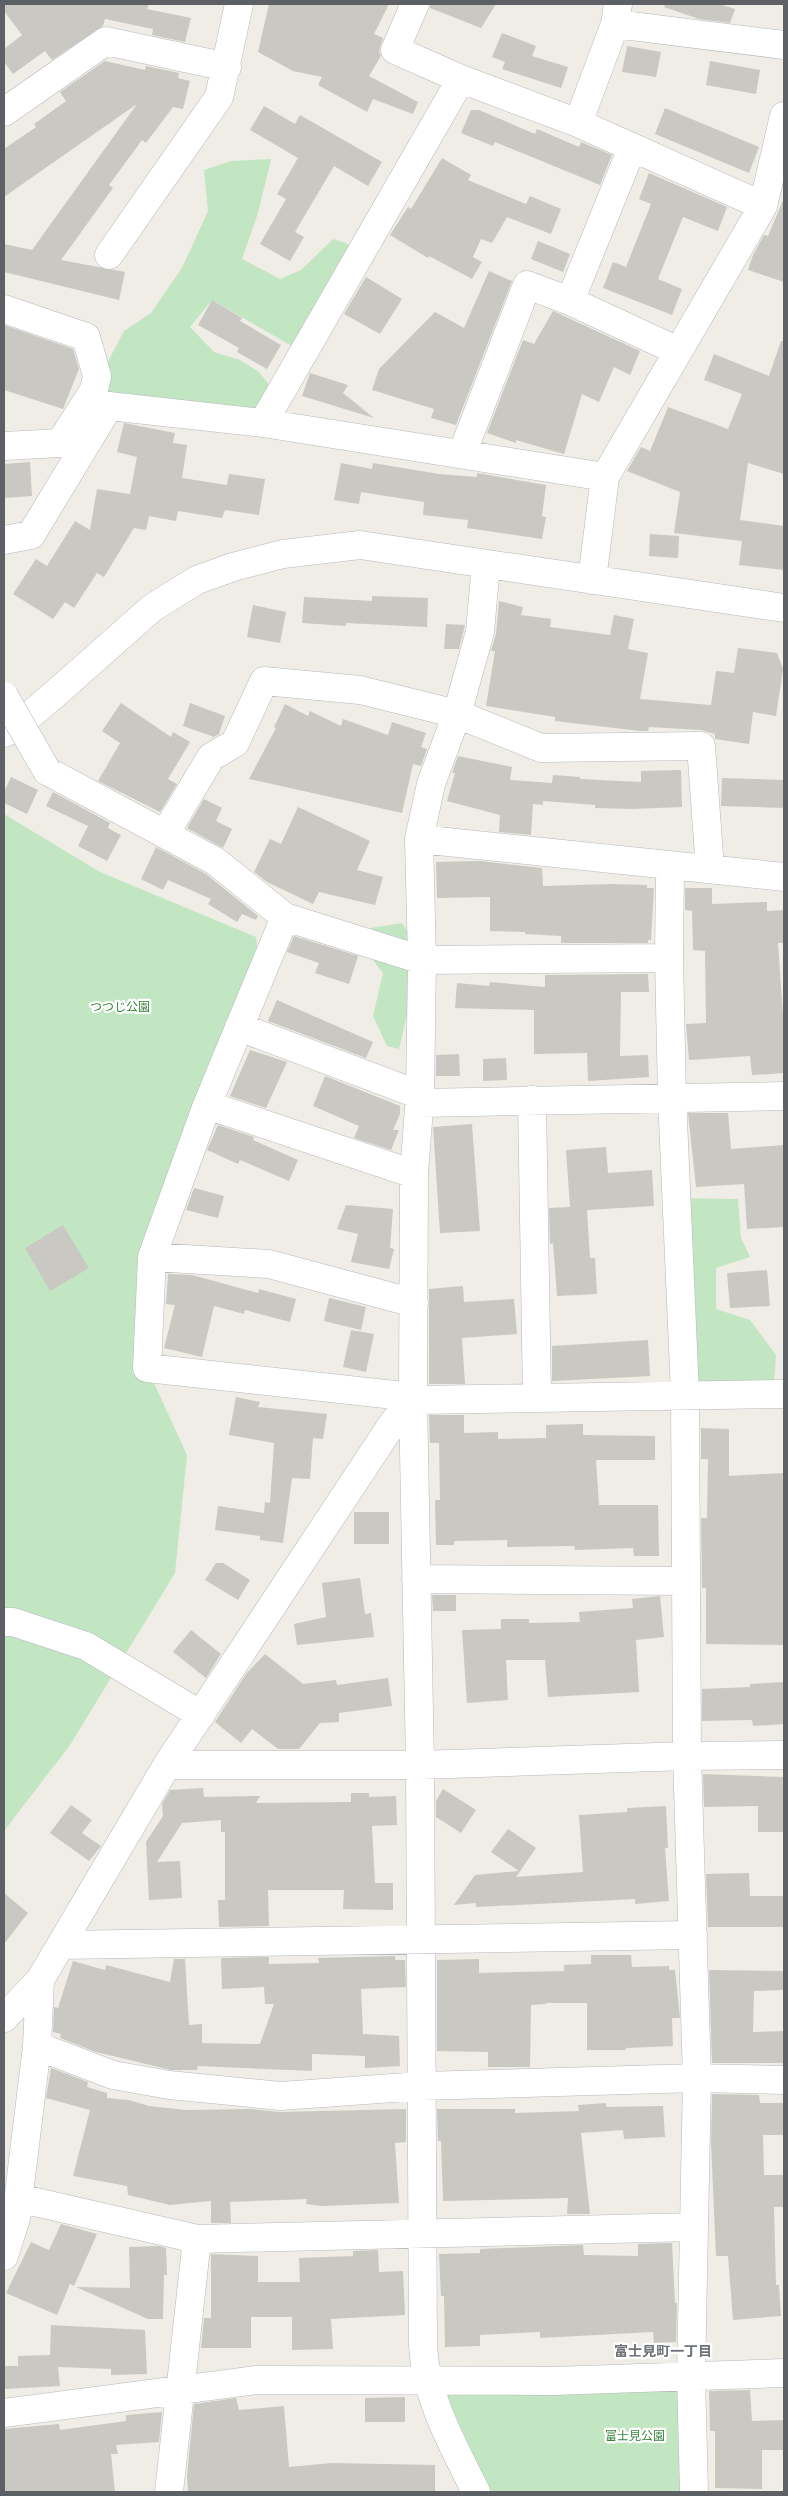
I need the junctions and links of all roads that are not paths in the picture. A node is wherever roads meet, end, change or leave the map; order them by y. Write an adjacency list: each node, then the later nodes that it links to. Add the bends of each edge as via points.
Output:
1 (239, 4): 5 (street)
2 (415, 4): 6 (street, via 395,50)
3 (617, 14): 4 (street); 9 (street)
4 (784, 45)
5 (227, 67): 7 (street, via 106,41); 12 (street, via 219,97)
6 (461, 79): 9 (street); 16 (street)
7 (4, 112)
8 (784, 116): 11 (street)
9 (578, 124): 10 (street)
10 (632, 148): 11 (street); 13 (street)
11 (763, 206): 15 (street)
12 (109, 255)
13 (570, 300): 15 (street); 18 (street, via 527,285)
14 (4, 309): 17 (street, via 86,337 97,376 94,390 60,443)
15 (678, 351): 19 (street)
16 (264, 423): 18 (street); 20 (street, via 110,406 31,535)
17 (4, 446)
18 (462, 454): 19 (street)
19 (604, 477): 22 (street)
20 (4, 540)
21 (486, 564): 22 (street); 25 (street, via 480,632); 26 (street, via 360,544 282,554 233,567 197,580 152,608 56,694 15,728)
22 (592, 580): 23 (street)
23 (784, 608)
24 (4, 696): 27 (street, bridge, via 47,771)
25 (457, 714): 27 (street, via 360,690 264,681 235,744 211,757); 28 (street, via 431,784); 30 (street, via 541,748 701,746)
26 (4, 732)
27 (165, 834): 32 (street, via 215,861)
28 (419, 839): 29 (street); 34 (street)
29 (670, 867): 30 (street); 33 (street)
30 (710, 869): 31 (street)
31 (784, 877)
32 (285, 917): 34 (street); 35 (street)
33 (669, 958): 34 (street); 37 (street)
34 (422, 960): 38 (street)
35 (239, 1027): 38 (street); 40 (street)
36 (784, 1096): 37 (street)
37 (672, 1097): 39 (street); 44 (street)
38 (420, 1099): 39 (street); 41 (street)
39 (532, 1100): 47 (street)
40 (206, 1105): 41 (street); 42 (street)
41 (414, 1174): 43 (street)
42 (152, 1257): 43 (street, via 269,1264); 46 (street, via 147,1368)
43 (414, 1303): 46 (street)
44 (685, 1394): 45 (street); 47 (street); 49 (street)
45 (784, 1394)
46 (413, 1397): 47 (street, via 417,1400); 48 (street); 51 (street)
47 (538, 1397)
48 (416, 1579): 49 (street); 55 (street)
49 (686, 1580): 53 (street)
50 (4, 1622): 51 (street, via 13,1622 86,1646)
51 (200, 1715): 54 (street)
52 (784, 1755): 53 (street)
53 (687, 1756): 55 (street); 56 (street)
54 (167, 1765): 55 (street); 58 (street)
55 (420, 1765): 57 (street)
56 (693, 1935): 57 (street); 62 (street)
57 (420, 1940): 58 (street); 64 (street)
58 (61, 1946): 59 (street)
59 (40, 1980): 60 (street); 61 (street)
60 (4, 2018)
61 (37, 2046): 64 (street, via 113,2075 178,2086 281,2096); 65 (street)
62 (697, 2078): 63 (street); 64 (street); 66 (street)
63 (784, 2080)
64 (421, 2086): 67 (street)
65 (18, 2198): 68 (street); 69 (street, via 16,2218)
66 (694, 2228): 67 (street); 71 (street)
67 (422, 2235): 68 (street); 72 (street, via 423,2346)
68 (197, 2239): 73 (street)
69 (4, 2256)
70 (784, 2373): 71 (street)
71 (691, 2376): 72 (street); 77 (street)
72 (427, 2381): 73 (street, via 257,2380); 76 (street)
73 (180, 2389): 74 (street); 75 (street)
74 (4, 2413)
75 (169, 2492)
76 (476, 2492)
77 (694, 2492)

